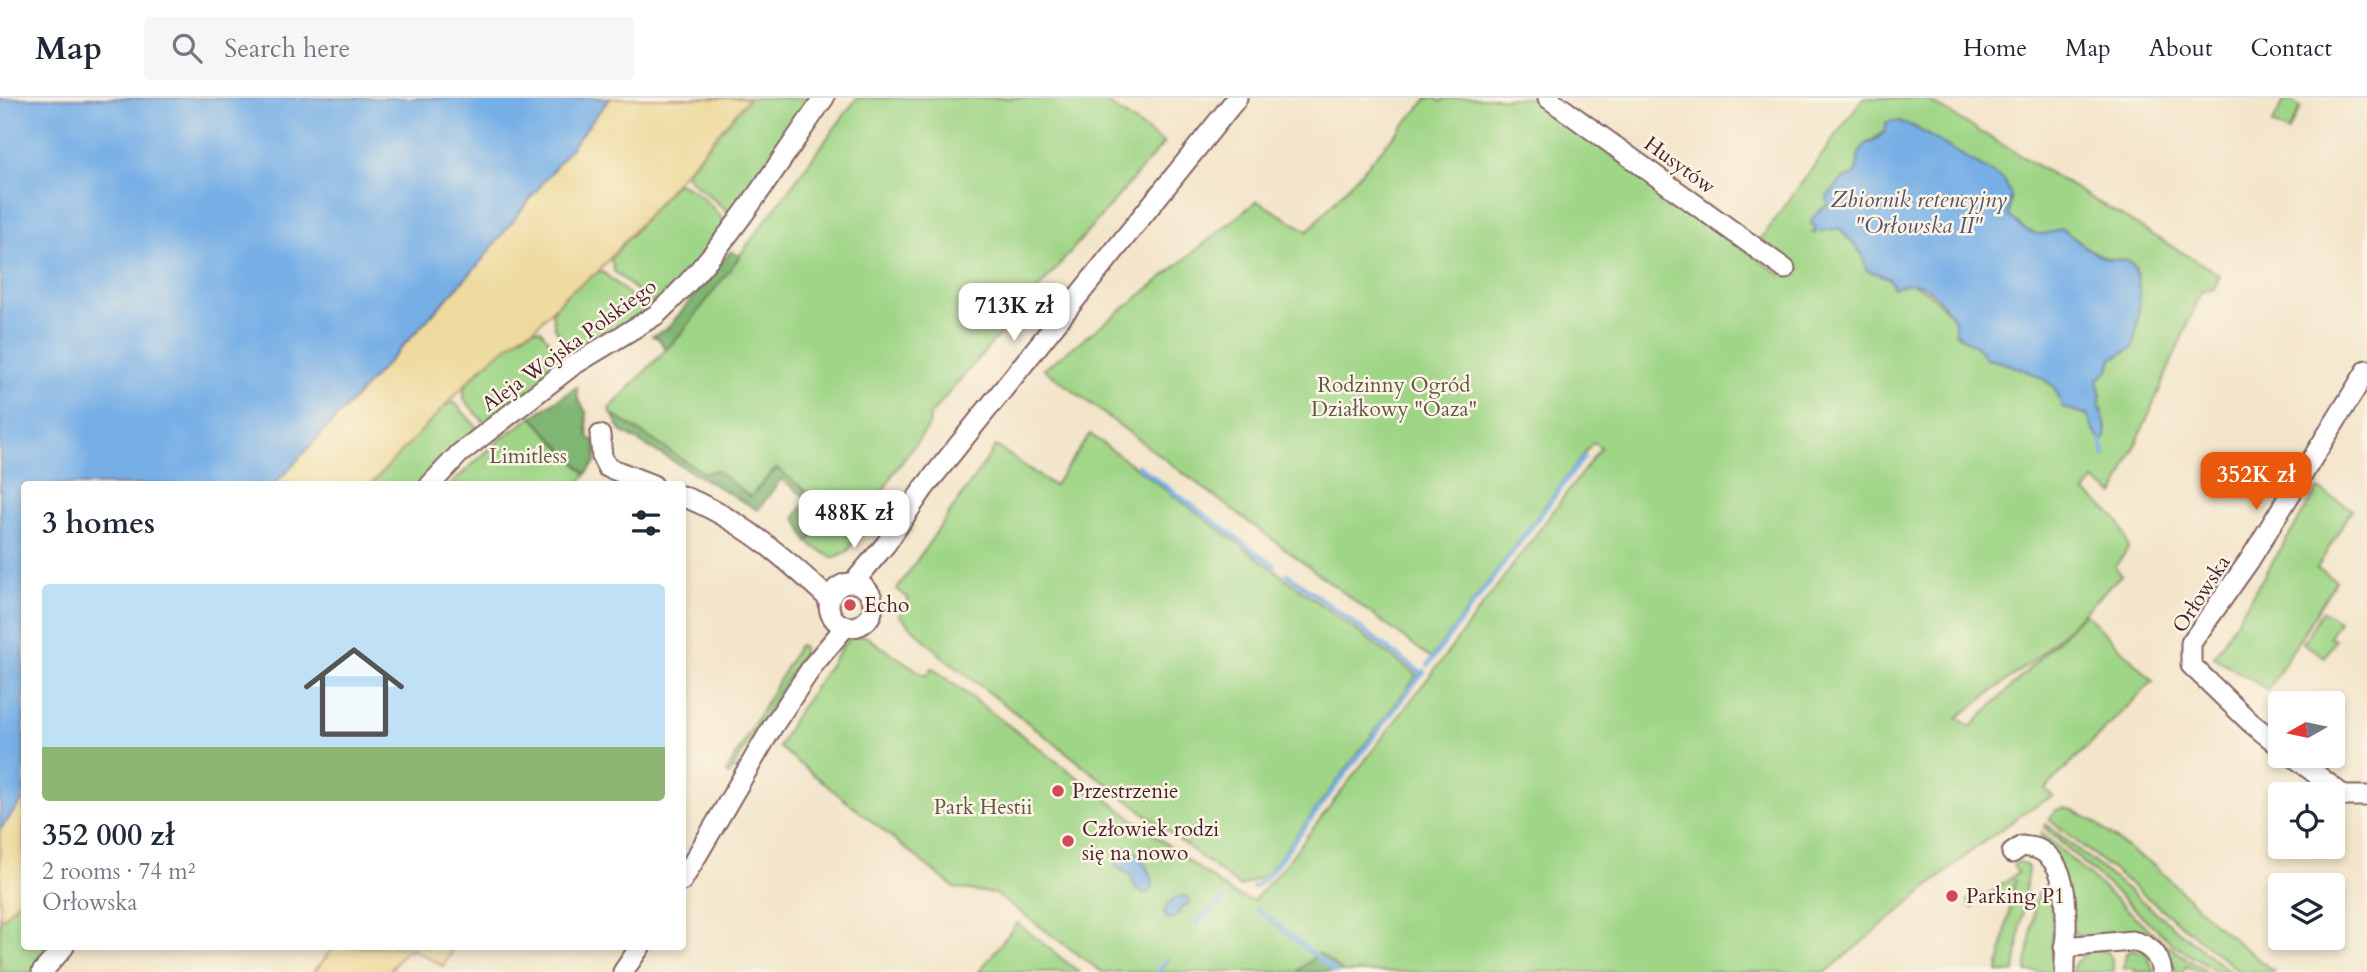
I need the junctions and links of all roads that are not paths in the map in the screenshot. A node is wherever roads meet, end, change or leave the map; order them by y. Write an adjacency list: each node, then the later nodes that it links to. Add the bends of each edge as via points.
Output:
1 (824, 98): 7 (street, Aleja Wojska Polskiego, via 736,223 667,304 572,366 459,454)
2 (1237, 98): 10 (street)
3 (1548, 98): 4 (street, Husytów)
4 (1785, 269)
5 (2367, 370): 12 (street, Orłowska, via 2249,561 2191,643 2191,665)
6 (600, 435): 8 (street, via 607,467)
7 (434, 481)
8 (643, 481)
9 (686, 498): 10 (street, via 732,521 804,575)
10 (847, 589): 11 (street, via 828,606); 11 (street, via 873,604 872,613 862,624)
11 (840, 623): 16 (street)
12 (2268, 736)
13 (2308, 768): 14 (street, via 2344,796)
14 (2367, 796)
15 (2012, 853): 17 (street, via 2022,846 2038,849 2055,865 2066,891)
16 (686, 874)
17 (2064, 947): 22 (street); 23 (street, via 2142,943 2159,959)
18 (61, 950): 20 (street)
19 (638, 950): 21 (street)
20 (43, 972)
21 (623, 972)
22 (2065, 972)
23 (2162, 972)

